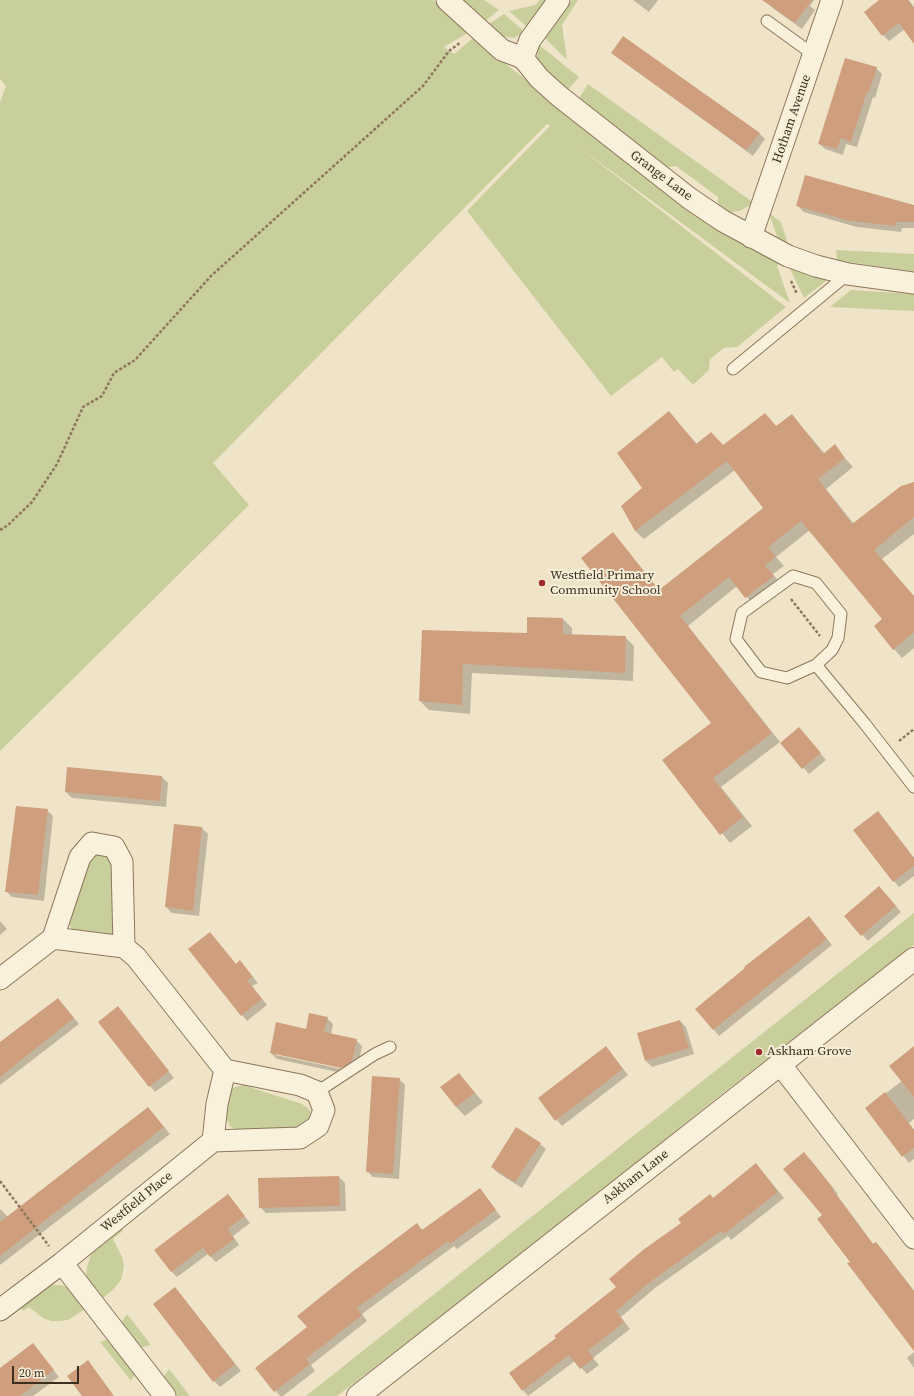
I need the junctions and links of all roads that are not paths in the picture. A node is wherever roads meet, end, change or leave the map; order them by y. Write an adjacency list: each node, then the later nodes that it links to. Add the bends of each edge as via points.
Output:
1 (447, 0): 6 (street, via 502,50)
2 (559, 0): 6 (street, via 530,40)
3 (832, 0): 5 (street, Hotham Avenue)
4 (767, 21): 5 (lane)
5 (814, 55): 7 (street, Hotham Avenue)
6 (523, 58): 7 (street, Grange Lane, via 539,78 625,149 689,198)
7 (752, 237): 8 (street, Grange Lane, via 788,256)
8 (848, 274): 9 (street, Grange Lane); 10 (lane)
9 (914, 283)
10 (733, 370)
11 (816, 665): 11 (lane, via 832,650 838,638 841,614 816,583 793,576 742,613 736,639 761,672 787,678); 12 (lane)
12 (914, 788)
13 (53, 938): 14 (street); 14 (street, via 80,857 92,843 114,847 122,862); 16 (street)
14 (124, 947): 19 (street, via 136,957)
15 (914, 959): 18 (street, Askham Lane)
16 (0, 979)
17 (390, 1047): 20 (lane)
18 (780, 1064): 22 (street); 26 (street, Askham Lane)
19 (225, 1070): 20 (street, via 300,1085); 21 (street, via 217,1104)
20 (316, 1092): 21 (street, via 324,1110 318,1126 300,1138)
21 (213, 1141): 23 (street, Westfield Place)
22 (914, 1238)
23 (62, 1263): 24 (street, Westfield Place); 25 (street)
24 (0, 1310)
25 (165, 1396)
26 (358, 1396)

